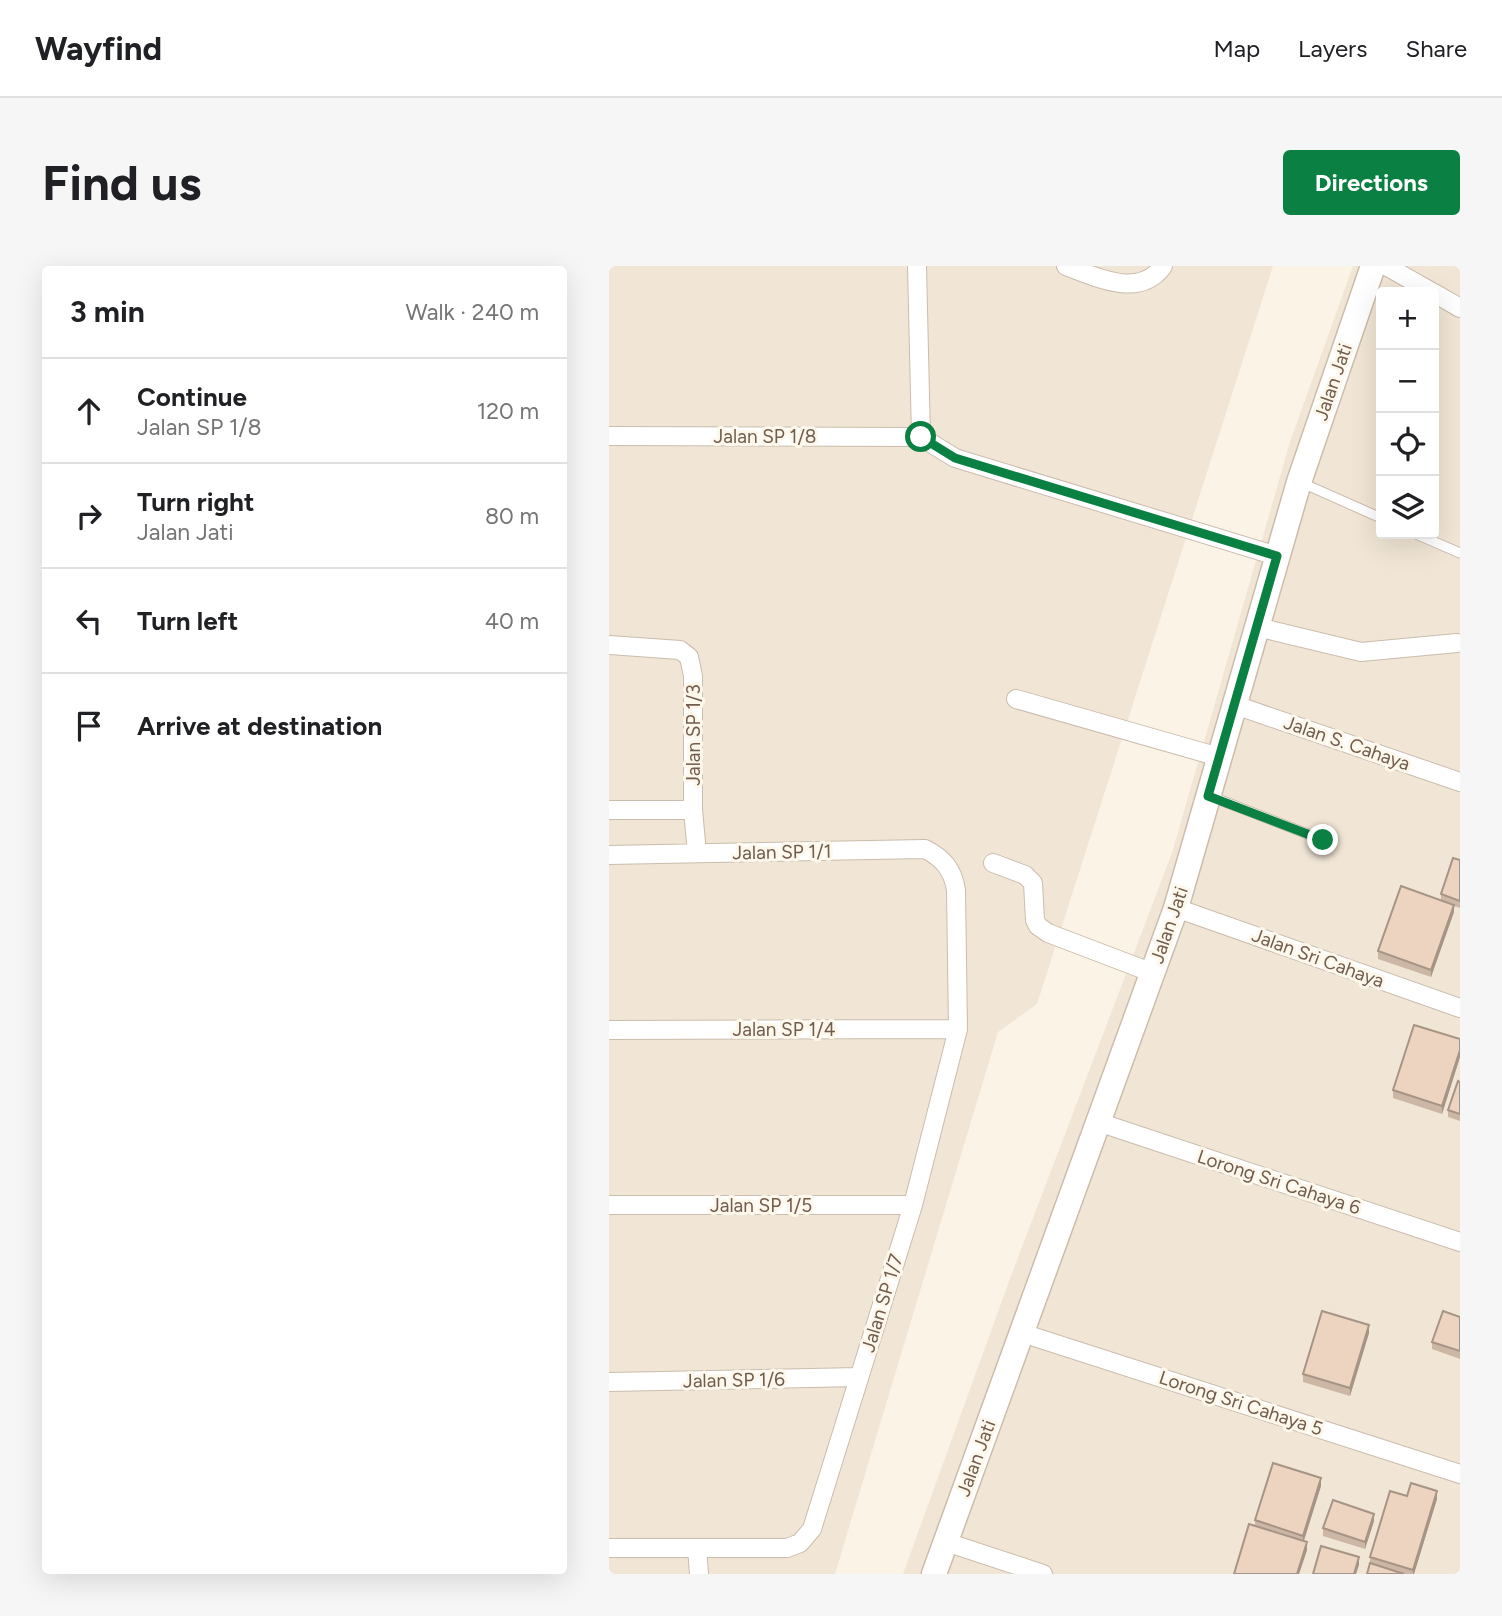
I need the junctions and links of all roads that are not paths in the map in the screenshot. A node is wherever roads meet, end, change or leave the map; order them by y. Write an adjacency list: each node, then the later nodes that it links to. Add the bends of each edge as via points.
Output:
1 (918, 266): 10 (street)
2 (1066, 266): 3 (street, via 1112,282 1136,284 1156,276)
3 (1163, 266)
4 (1373, 266): 11 (street, Jalan Jati)
5 (1386, 266): 6 (street)
6 (1423, 287)
7 (1439, 296): 8 (street)
8 (1460, 308)
9 (609, 436): 10 (street, Jalan SP 1/8)
10 (921, 437): 15 (street, via 955,458)
11 (1299, 481): 12 (lane); 15 (street, Jalan Jati)
12 (1376, 516)
13 (1428, 539): 14 (lane)
14 (1460, 553)
15 (1277, 556): 16 (street, Jalan Jati)
16 (1257, 627): 17 (street, via 1361,652); 20 (street, Jalan Jati)
17 (1458, 643)
18 (609, 645): 25 (street, Jalan SP 1/3, via 680,650 689,657 693,676)
19 (1016, 699): 21 (street)
20 (1235, 705): 21 (street, Jalan Jati); 22 (street, Jalan S. Cahaya)
21 (1219, 757): 23 (street, Jalan Jati)
22 (1460, 782)
23 (1208, 796): 26 (lane); 31 (street, Jalan Jati)
24 (609, 810): 25 (street)
25 (693, 810): 27 (street, Jalan SP 1/3)
26 (1323, 840)
27 (697, 853): 28 (street, Jalan SP 1/1); 30 (street, Jalan SP 1/1, via 925,849 939,856)
28 (609, 855)
29 (993, 863): 32 (street, via 1025,875 1033,883 1035,920 1048,933)
30 (948, 868): 34 (street, Jalan SP 1/7, via 956,890)
31 (1176, 908): 32 (street, Jalan Jati); 33 (street, Jalan Sri Cahaya)
32 (1153, 972): 36 (street, Jalan Jati)
33 (1460, 1008)
34 (958, 1029): 35 (street, Jalan SP 1/4); 38 (street, Jalan SP 1/7)
35 (609, 1030)
36 (1098, 1122): 39 (street, Lorong Sri Cahaya 6); 40 (street, Jalan Jati)
37 (609, 1205): 38 (street, Jalan SP 1/5)
38 (913, 1205): 41 (street, Jalan SP 1/7)
39 (1460, 1242)
40 (1022, 1332): 43 (street, Lorong Sri Cahaya 5); 44 (street, Jalan Jati)
41 (859, 1377): 42 (street, Jalan SP 1/6); 46 (street, Jalan SP 1/7, via 812,1529 800,1543 787,1548)
42 (609, 1382)
43 (1460, 1474)
44 (946, 1542): 48 (street, Jalan Jati); 49 (street)
45 (609, 1548): 46 (street, Jalan SP 1/7)
46 (697, 1548): 47 (street)
47 (699, 1574)
48 (934, 1574)
49 (1042, 1574)

